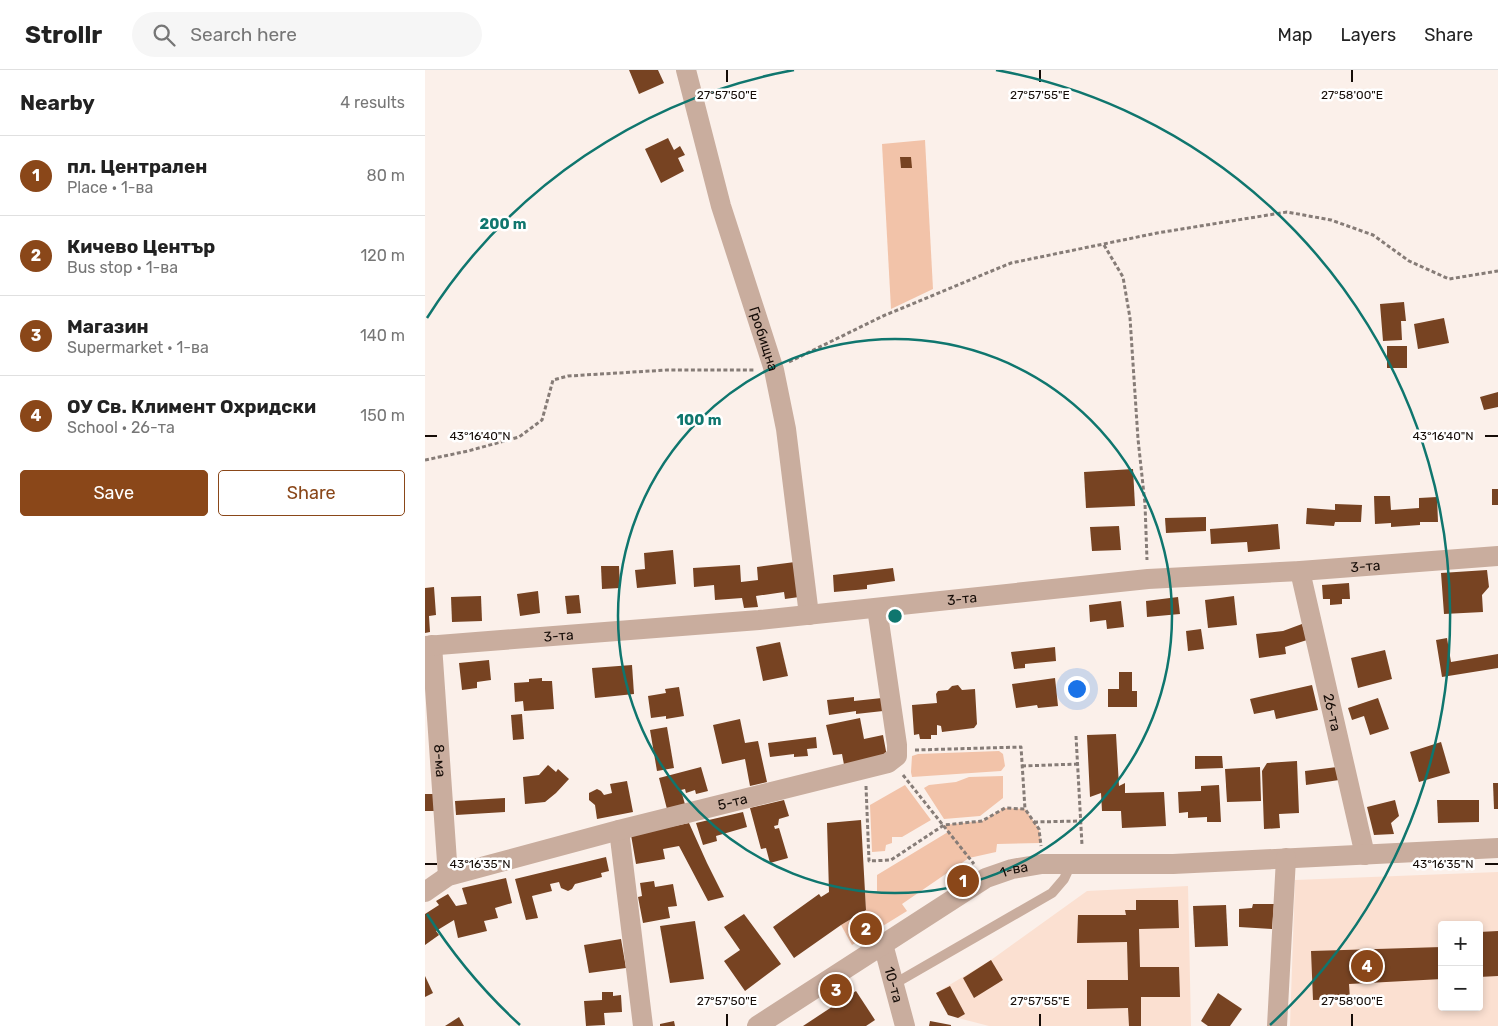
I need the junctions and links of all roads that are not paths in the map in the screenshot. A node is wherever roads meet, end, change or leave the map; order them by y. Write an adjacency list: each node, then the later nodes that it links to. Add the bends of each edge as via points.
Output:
1 (686, 70): 5 (street, Гробищна, via 721,206 775,370 786,429)
2 (1498, 556): 3 (street, 3-та)
3 (1301, 570): 4 (street, 3-та, via 1148,579); 9 (street, 26-та)
4 (877, 608): 5 (street, 3-та); 7 (street, 5-та, via 897,745 888,764)
5 (809, 615): 6 (street, 3-та)
6 (429, 646): 12 (street, 8-ма)
7 (619, 830): 12 (street, 5-та); 16 (street)
8 (1498, 848): 9 (street, 1-ва)
9 (1365, 855): 10 (street, 1-ва)
10 (1286, 858): 11 (street, 1-ва, via 1173,864); 19 (street)
11 (1077, 864): 14 (street, 1-ва, via 1042,864 986,878); 15 (lane, via 1052,893)
12 (448, 876): 13 (street, 5-та)
13 (425, 892)
14 (883, 944): 15 (street, 10-та); 17 (street, 1-ва)
15 (894, 984): 18 (street, 10-та)
16 (643, 1026)
17 (757, 1026)
18 (905, 1026)
19 (1277, 1026)

